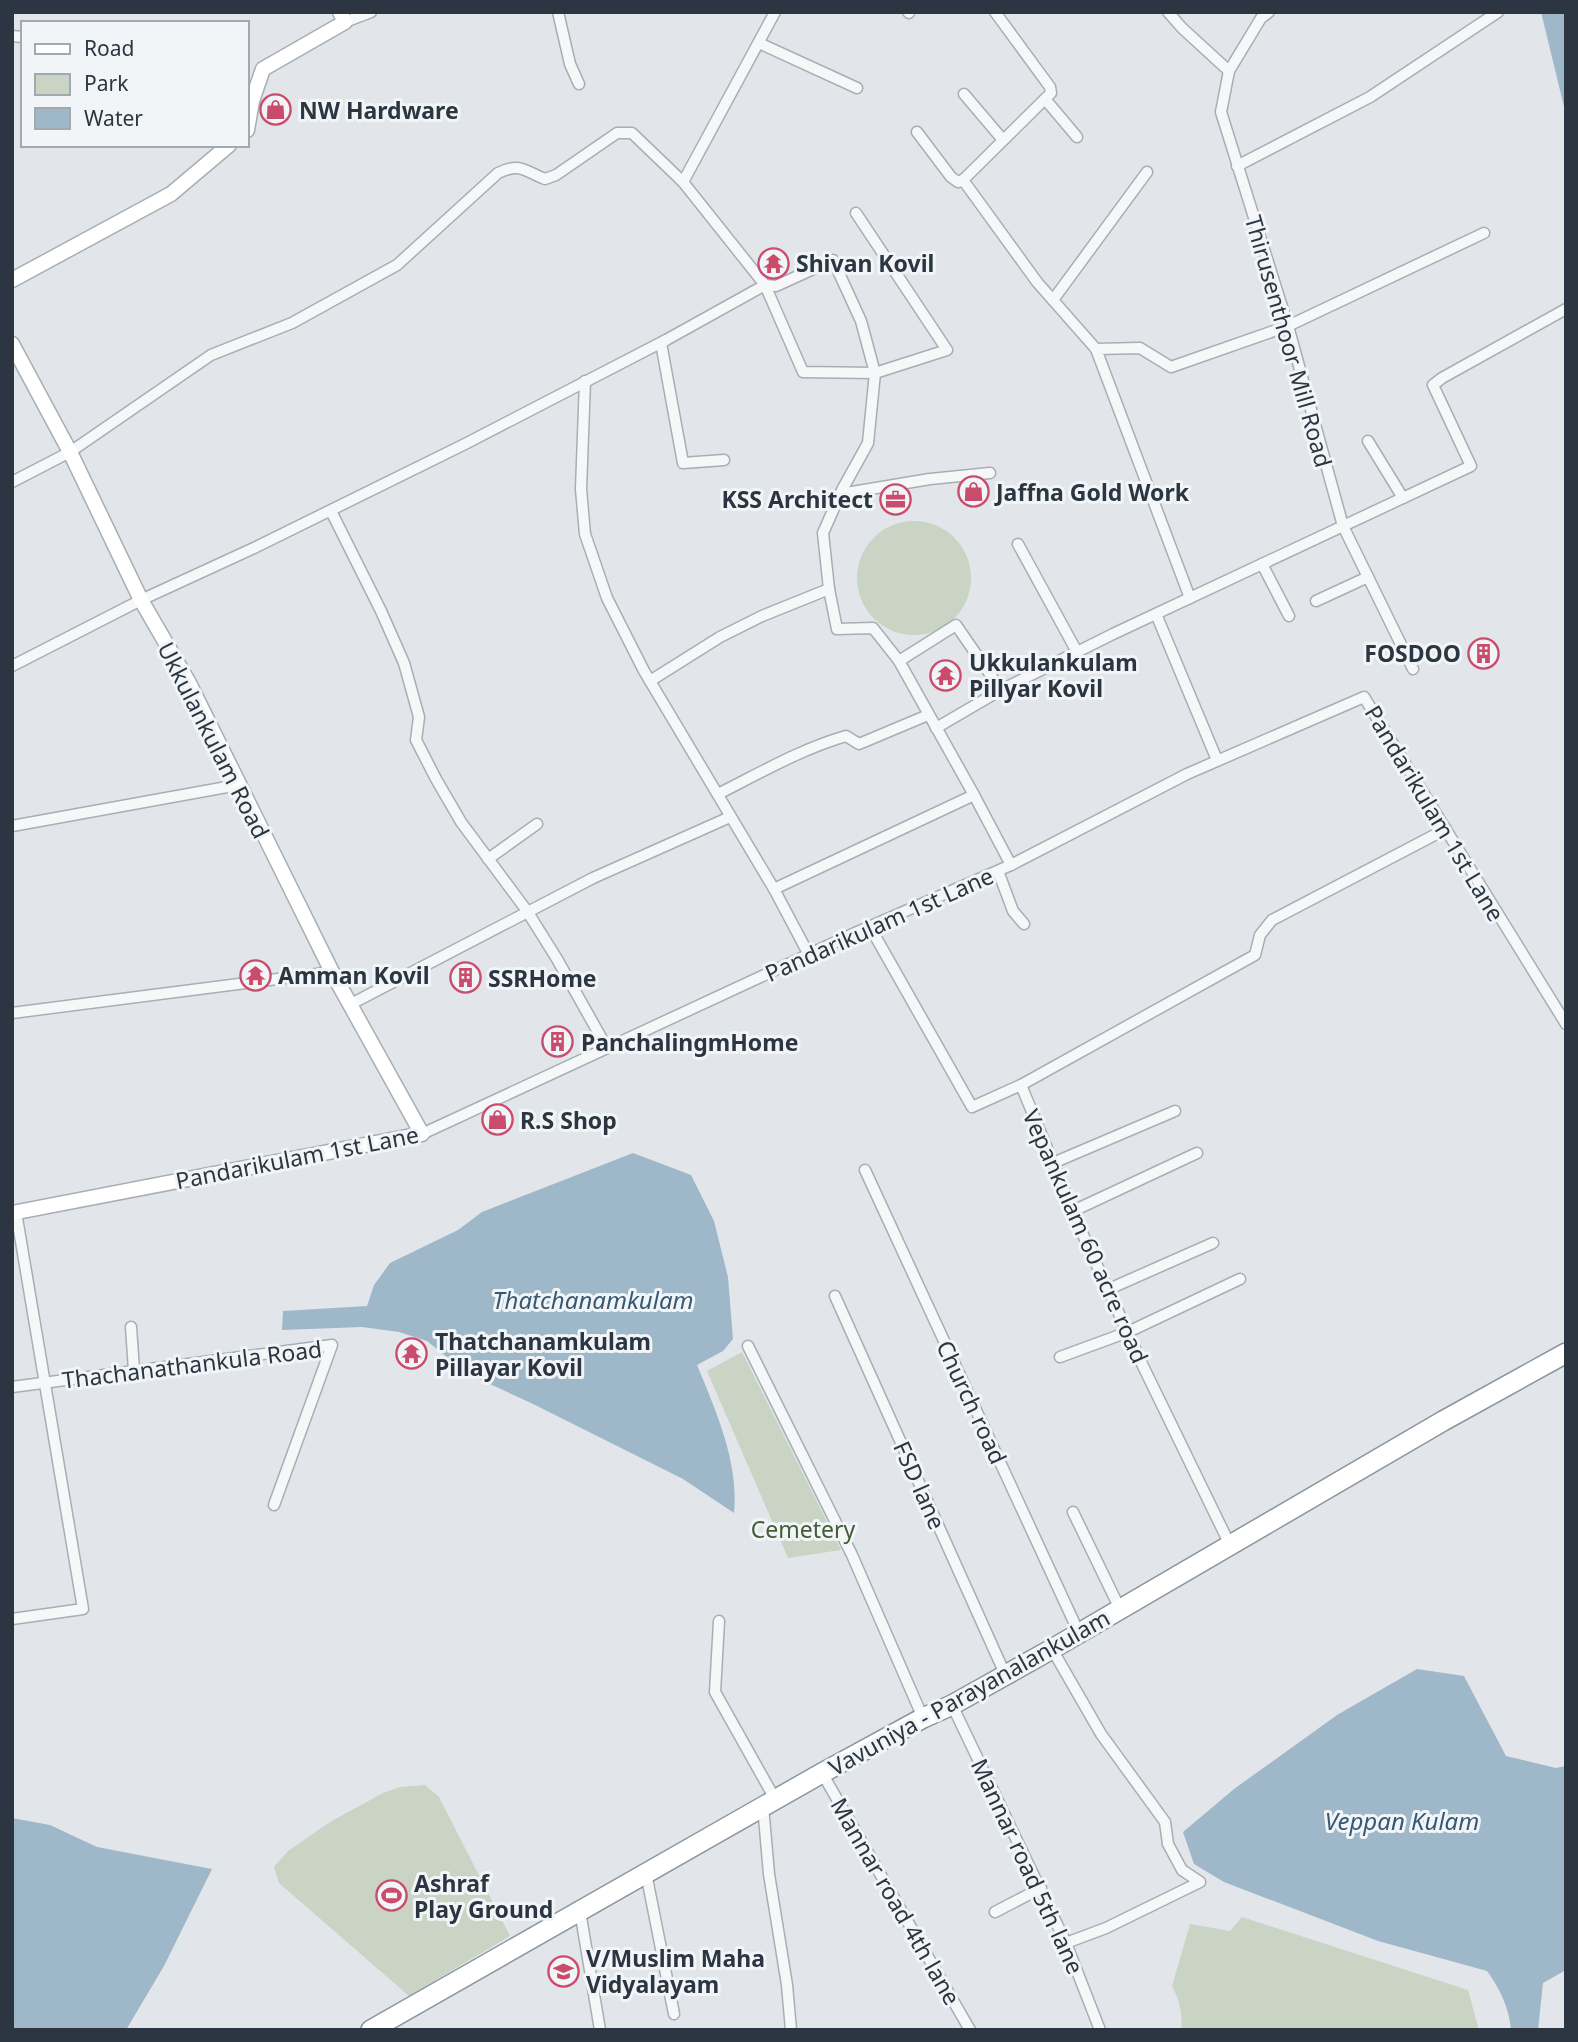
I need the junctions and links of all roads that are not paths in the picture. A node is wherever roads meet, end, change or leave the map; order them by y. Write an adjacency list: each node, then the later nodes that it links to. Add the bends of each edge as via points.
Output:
1 (371, 12): 8 (street)
2 (558, 12): 11 (street)
3 (775, 12): 9 (street)
4 (995, 12): 14 (street, via 1050,87)
5 (1168, 12): 10 (street)
6 (1269, 12): 10 (street, Thirusenthoor Mill Road)
7 (1498, 12): 20 (street, via 1370,97)
8 (343, 17): 15 (street, via 263,69)
9 (759, 43): 12 (street); 23 (street)
10 (1229, 71): 20 (street, Thirusenthoor Mill Road, via 1222,112)
11 (579, 84)
12 (857, 88)
13 (964, 94): 18 (street)
14 (1045, 99): 17 (street); 18 (street)
15 (248, 124)
16 (917, 132): 22 (street, via 951,177)
17 (1077, 137)
18 (1003, 140): 22 (street)
19 (227, 147): 26 (street, via 171,194)
20 (1237, 166): 30 (street, Thirusenthoor Mill Road)
21 (1147, 172): 28 (street)
22 (963, 180): 28 (street)
23 (684, 182): 27 (street); 37 (street, via 632,132 617,133 545,179 510,167 397,265 292,323 211,355)
24 (856, 214): 34 (street, via 947,350)
25 (1484, 233): 30 (street)
26 (12, 280)
27 (765, 285): 31 (street); 34 (street, via 803,372); 34 (street, via 776,286 832,260 862,321)
28 (1053, 299): 33 (street)
29 (1566, 309): 42 (street, via 1433,385 1471,466)
30 (1288, 326): 33 (street, via 1171,368 1140,348); 44 (street, Thirusenthoor Mill Road)
31 (666, 340): 35 (street); 38 (street, via 661,343 684,463)
32 (12, 344): 37 (street, Ukkulankulam Road)
33 (1096, 349): 49 (street)
34 (875, 373): 41 (street, via 868,443)
35 (585, 381): 43 (street); 58 (street, via 581,489 585,534 607,598)
36 (1368, 441): 42 (street)
37 (71, 452): 40 (street); 50 (street, Ukkulankulam Road)
38 (724, 460)
39 (990, 473): 41 (street)
40 (12, 482)
41 (840, 494): 48 (street, via 823,533)
42 (1403, 498): 44 (street)
43 (331, 511): 50 (street); 70 (street, via 404,663 419,717 416,740 461,822)
44 (1343, 526): 46 (street); 47 (street, Thirusenthoor Mill Road)
45 (1018, 544): 54 (street)
46 (1262, 564): 49 (street); 53 (street)
47 (1368, 577): 51 (street); 57 (street, Thirusenthoor Mill Road)
48 (829, 589): 55 (street, via 837,629 873,628); 58 (street, via 720,637)
49 (1190, 598): 52 (street)
50 (141, 600): 56 (street); 63 (street, Ukkulankulam Road, via 189,683)
51 (1316, 601)
52 (1156, 614): 54 (street); 62 (street)
53 (1289, 616)
54 (1077, 652): 59 (street)
55 (899, 661): 59 (street, via 956,625); 60 (street)
56 (12, 666)
57 (1413, 670)
58 (650, 681): 64 (street)
59 (1001, 690): 61 (street)
60 (928, 715): 61 (street); 64 (street, via 859,744 846,736 833,740)
61 (936, 728): 65 (street)
62 (1217, 760): 69 (street, Pandarikulam 1st Lane, via 1364,697); 71 (street, Pandarikulam 1st Lane)
63 (238, 785): 68 (street); 78 (street, Ukkulankulam Road)
64 (718, 794): 66 (street)
65 (974, 795): 71 (street); 73 (street)
66 (730, 817): 73 (street); 74 (street)
67 (537, 824): 70 (street)
68 (12, 826)
69 (1446, 828): 81 (street, Pandarikulam 1st Lane); 83 (street, via 1272,920 1260,935 1255,955)
70 (488, 859): 74 (street)
71 (1011, 865): 72 (street, Pandarikulam 1st Lane)
72 (998, 871): 75 (street, via 1013,911); 76 (street, Pandarikulam 1st Lane)
73 (774, 889): 77 (street)
74 (527, 911): 79 (street); 82 (street)
75 (1024, 925)
76 (870, 927): 77 (street, Pandarikulam 1st Lane); 83 (street, Vepankulam 60 acre road, via 972,1107)
77 (809, 956): 82 (street, Pandarikulam 1st Lane)
78 (332, 972): 79 (street, Ukkulankulam Road); 80 (street)
79 (351, 1004): 85 (street, Ukkulankulam Road)
80 (12, 1013)
81 (1566, 1024)
82 (607, 1048): 85 (street, Pandarikulam 1st Lane)
83 (1021, 1085): 87 (street, Vepankulam 60 acre road)
84 (1175, 1111): 87 (street)
85 (422, 1134): 90 (street, Pandarikulam 1st Lane)
86 (1197, 1153): 89 (street)
87 (1053, 1163): 89 (street, Vepankulam 60 acre road)
88 (865, 1170): 109 (street, Church road)
89 (1073, 1211): 93 (street, Vepankulam 60 acre road)
90 (14, 1213): 101 (street)
91 (1213, 1243): 93 (street)
92 (1240, 1279): 96 (street)
93 (1109, 1289): 96 (street, Vepankulam 60 acre road)
94 (835, 1296): 111 (street, FSD lane)
95 (131, 1327): 100 (street)
96 (1128, 1332): 99 (street); 105 (street, Vepankulam 60 acre road)
97 (748, 1346): 113 (street, via 852,1555)
98 (1566, 1353): 105 (highway, Vavuniya - Parayanalankulam)
99 (1060, 1357)
100 (134, 1370): 101 (street, Thachanathankula Road); 103 (street, Thachanathankula Road, via 332,1345)
101 (45, 1382): 102 (street, Thachanathankula Road); 107 (street, via 83,1609)
102 (12, 1387)
103 (274, 1504)
104 (1073, 1512): 106 (street)
105 (1230, 1545): 106 (highway, Vavuniya - Parayanalankulam)
106 (1120, 1609): 109 (highway, Vavuniya - Parayanalankulam)
107 (12, 1619)
108 (719, 1621): 115 (street, via 715,1692)
109 (1079, 1633): 110 (highway, Vavuniya - Parayanalankulam)
110 (1052, 1649): 111 (highway, Vavuniya - Parayanalankulam); 120 (street, via 1101,1734 1165,1822 1168,1844 1182,1870 1200,1882)
111 (1005, 1674): 112 (highway, Vavuniya - Parayanalankulam)
112 (952, 1705): 113 (highway, Vavuniya - Parayanalankulam); 117 (street, Mannar road 5th lane)
113 (923, 1718): 114 (highway, Vavuniya - Parayanalankulam)
114 (822, 1773): 115 (highway, Vavuniya - Parayanalankulam); 125 (street, Mannar road 4th lane)
115 (769, 1803): 116 (highway, Vavuniya - Parayanalankulam); 124 (street, via 769,1874)
116 (646, 1873): 118 (highway, Vavuniya - Parayanalankulam); 121 (street)
117 (1041, 1888): 119 (street); 120 (street, Mannar road 5th lane)
118 (580, 1911): 122 (highway, Vavuniya - Parayanalankulam); 123 (street)
119 (995, 1912)
120 (1066, 1943): 126 (street, Mannar road 5th lane)
121 (674, 2014)
122 (371, 2030)
123 (600, 2030)
124 (791, 2030)
125 (970, 2030)
126 (1100, 2030)

